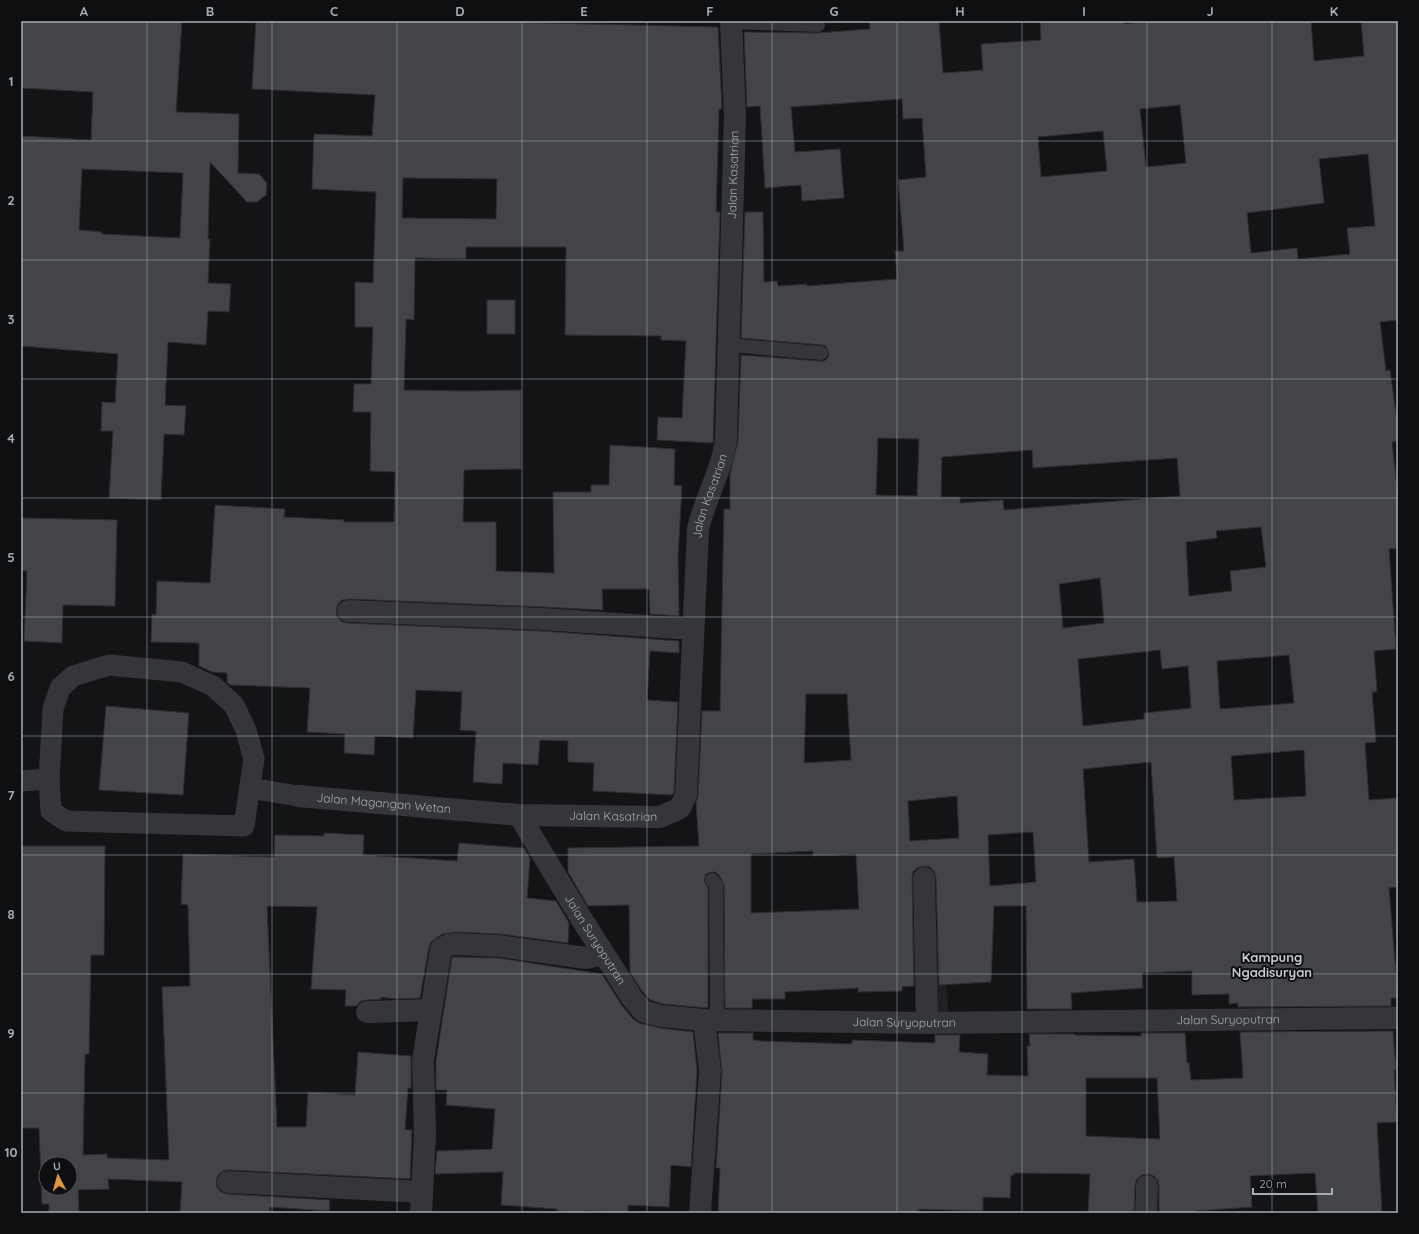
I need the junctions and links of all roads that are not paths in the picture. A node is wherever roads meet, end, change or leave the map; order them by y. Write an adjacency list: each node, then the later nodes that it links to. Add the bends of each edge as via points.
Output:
1 (731, 21): 2 (lane); 3 (street, Jalan Kasatrian, via 735,115)
2 (818, 25)
3 (729, 345): 4 (lane); 6 (street, Jalan Kasatrian, via 726,439 724,455 698,529)
4 (821, 353)
5 (348, 611): 6 (street, via 542,619)
6 (694, 629): 11 (street, Jalan Kasatrian, via 686,795 680,808 660,817)
7 (49, 779): 8 (street); 9 (street, via 50,811 66,821 244,826); 9 (street, via 53,708 60,688 73,676 110,665 182,672 213,686 234,705 246,730 254,759)
8 (21, 781)
9 (250, 788): 10 (street, Jalan Magangan Wetan)
10 (298, 796): 11 (street, Jalan Magangan Wetan)
11 (519, 815): 14 (street, Jalan Suryoputran)
12 (924, 878): 19 (street)
13 (712, 880): 18 (lane, via 716,885)
14 (604, 954): 15 (street, via 586,958 499,946 448,945 441,950); 18 (street, Jalan Suryoputran, via 643,1011 661,1016)
15 (431, 1010): 16 (street); 22 (street, via 423,1060 425,1134)
16 (367, 1012)
17 (1398, 1018): 19 (street, Jalan Suryoputran)
18 (710, 1020): 19 (street, Jalan Suryoputran); 23 (street, via 710,1072)
19 (927, 1023)
20 (228, 1182): 22 (street)
21 (1147, 1186): 24 (street)
22 (421, 1203)
23 (700, 1213)
24 (1146, 1213)

